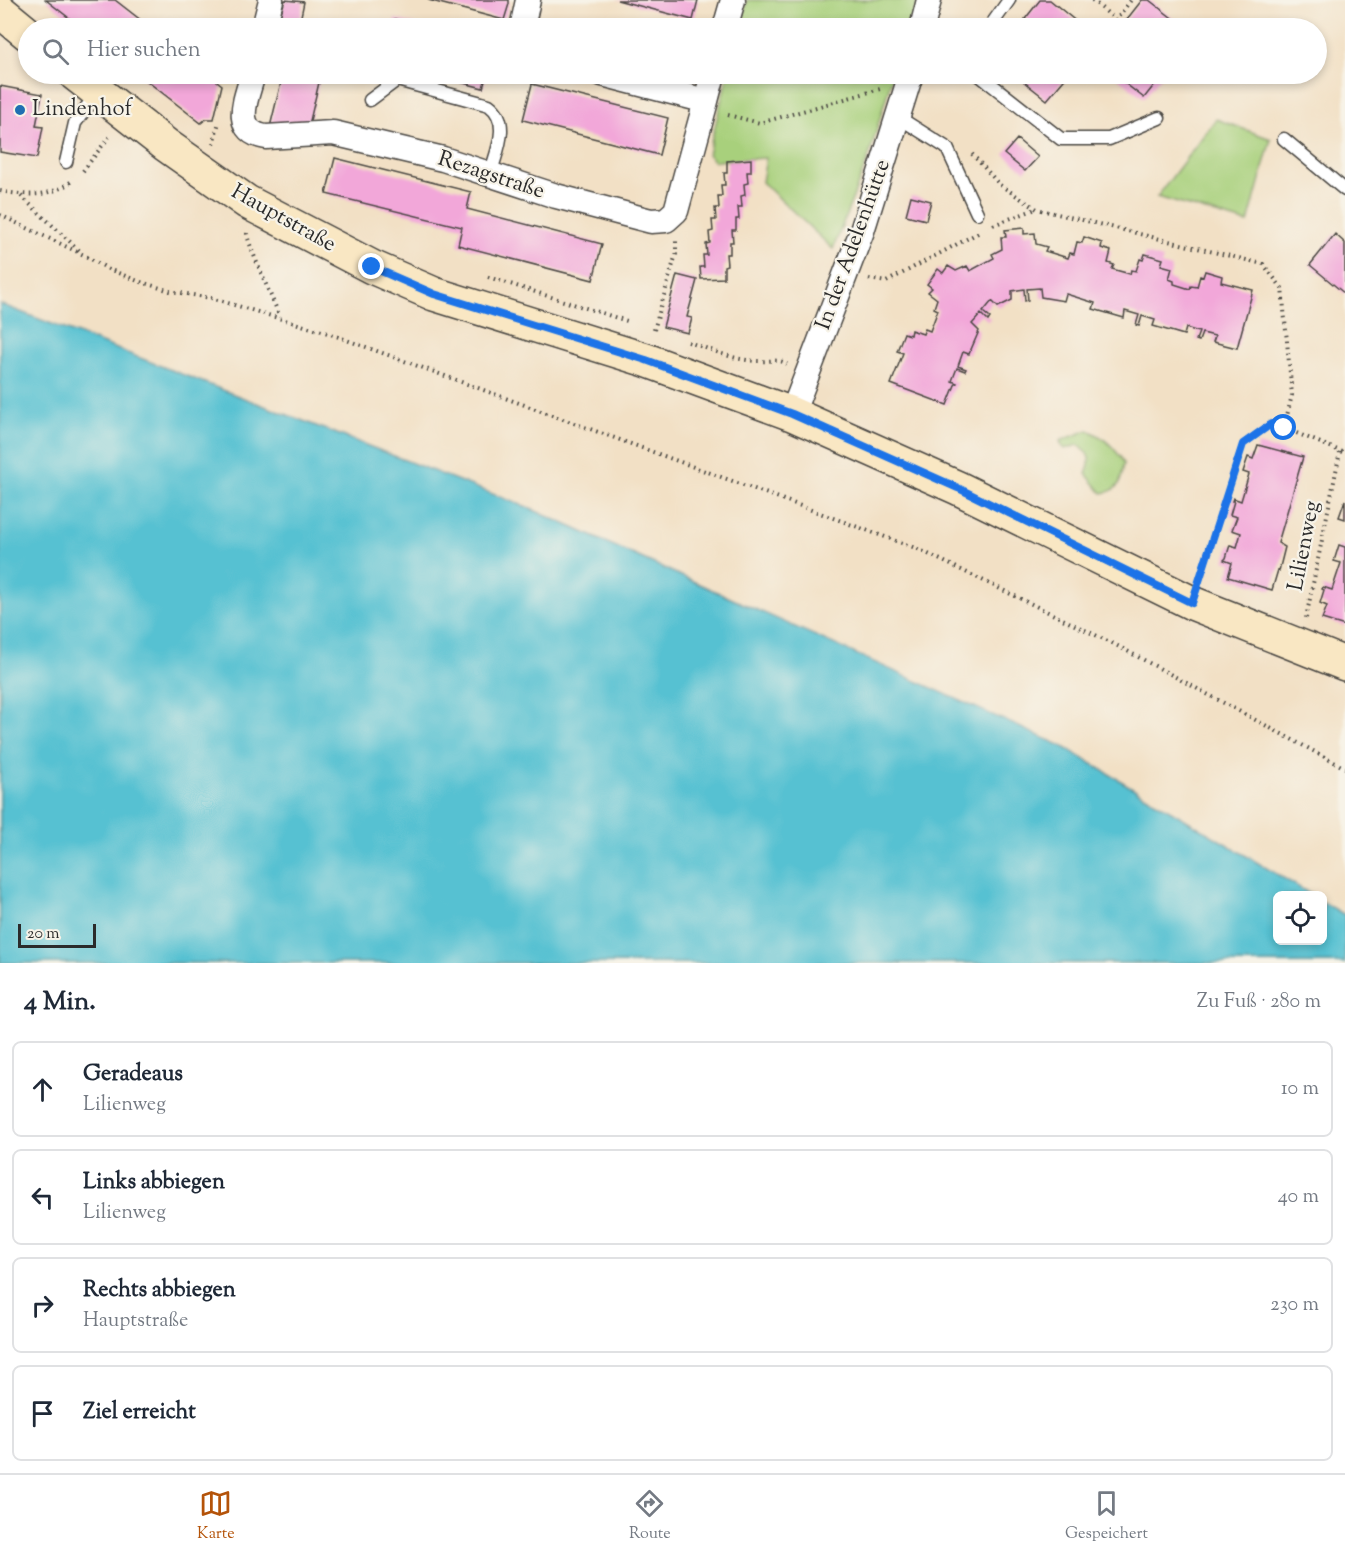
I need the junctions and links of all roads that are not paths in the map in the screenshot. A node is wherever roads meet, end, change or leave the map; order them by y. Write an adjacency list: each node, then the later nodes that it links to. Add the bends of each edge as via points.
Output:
1 (271, 0): 7 (street)
2 (528, 0): 8 (street)
3 (733, 0): 9 (street)
4 (929, 0): 10 (street)
5 (1009, 0): 11 (lane)
6 (0, 11): 12 (main road)
7 (266, 18)
8 (523, 18)
9 (728, 18)
10 (924, 18)
11 (996, 18)
12 (18, 26)
13 (87, 84): 27 (lane)
14 (88, 84): 31 (main road, Hauptstraße, via 247,202 372,267 434,294 646,360)
15 (250, 84): 28 (street, Rezagstraße, via 243,112 246,127 257,136 333,133 443,159)
16 (392, 84): 22 (lane)
17 (412, 84): 28 (lane, via 489,105 500,116 501,133)
18 (635, 84): 23 (street)
19 (710, 84): 23 (street)
20 (908, 84): 24 (street, In der Adelenhütte)
21 (991, 84): 25 (lane, via 1061,139 1109,139)
22 (370, 100)
23 (705, 105): 28 (street, Rezagstraße, via 676,211 666,220 651,221)
24 (898, 117): 30 (lane, via 947,148); 31 (street, In der Adelenhütte, via 862,231)
25 (1159, 118)
26 (1284, 139): 29 (lane)
27 (66, 162)
28 (490, 175)
29 (1345, 190)
30 (977, 213)
31 (792, 414): 32 (main road, Hauptstraße, via 958,488 1192,603)
32 (1345, 663)

